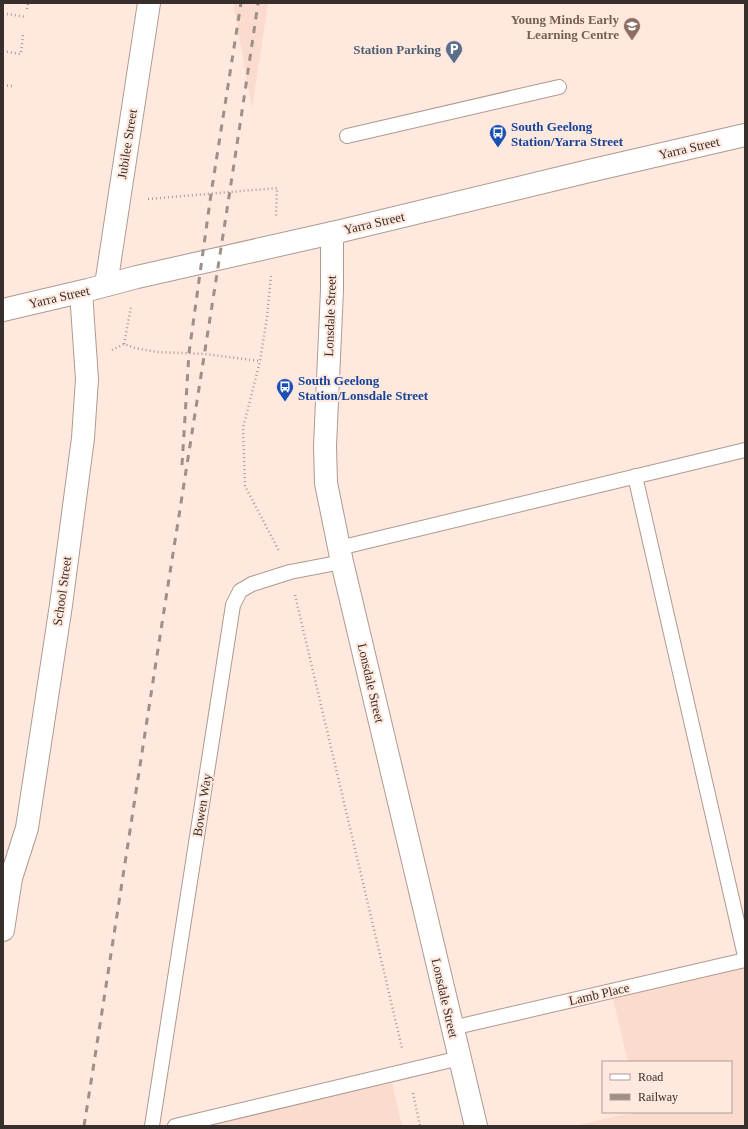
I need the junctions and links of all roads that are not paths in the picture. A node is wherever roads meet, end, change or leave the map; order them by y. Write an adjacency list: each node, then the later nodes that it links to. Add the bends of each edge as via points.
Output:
1 (150, 3): 6 (street, Jubilee Street)
2 (559, 87): 4 (lane)
3 (745, 135): 5 (street, Yarra Street)
4 (347, 136)
5 (332, 233): 6 (street, Yarra Street); 11 (street, Lonsdale Street, via 326,483)
6 (106, 285): 7 (street, Yarra Street)
7 (81, 292): 8 (street, Yarra Street); 12 (street, School Street, via 87,379 83,438 27,828)
8 (3, 310)
9 (745, 450): 10 (lane, Bowen Way)
10 (635, 476): 11 (lane, Bowen Way); 14 (lane)
11 (341, 555): 16 (street, Lonsdale Street); 18 (lane, Bowen Way, via 252,584 240,591 233,605)
12 (7, 879): 13 (street, School Street)
13 (3, 930)
14 (745, 956)
15 (745, 960): 16 (lane, Lamb Place)
16 (452, 1028): 17 (street, Lonsdale Street)
17 (460, 1058): 19 (lane); 20 (street, Lonsdale Street)
18 (152, 1126)
19 (175, 1126)
20 (476, 1126)

